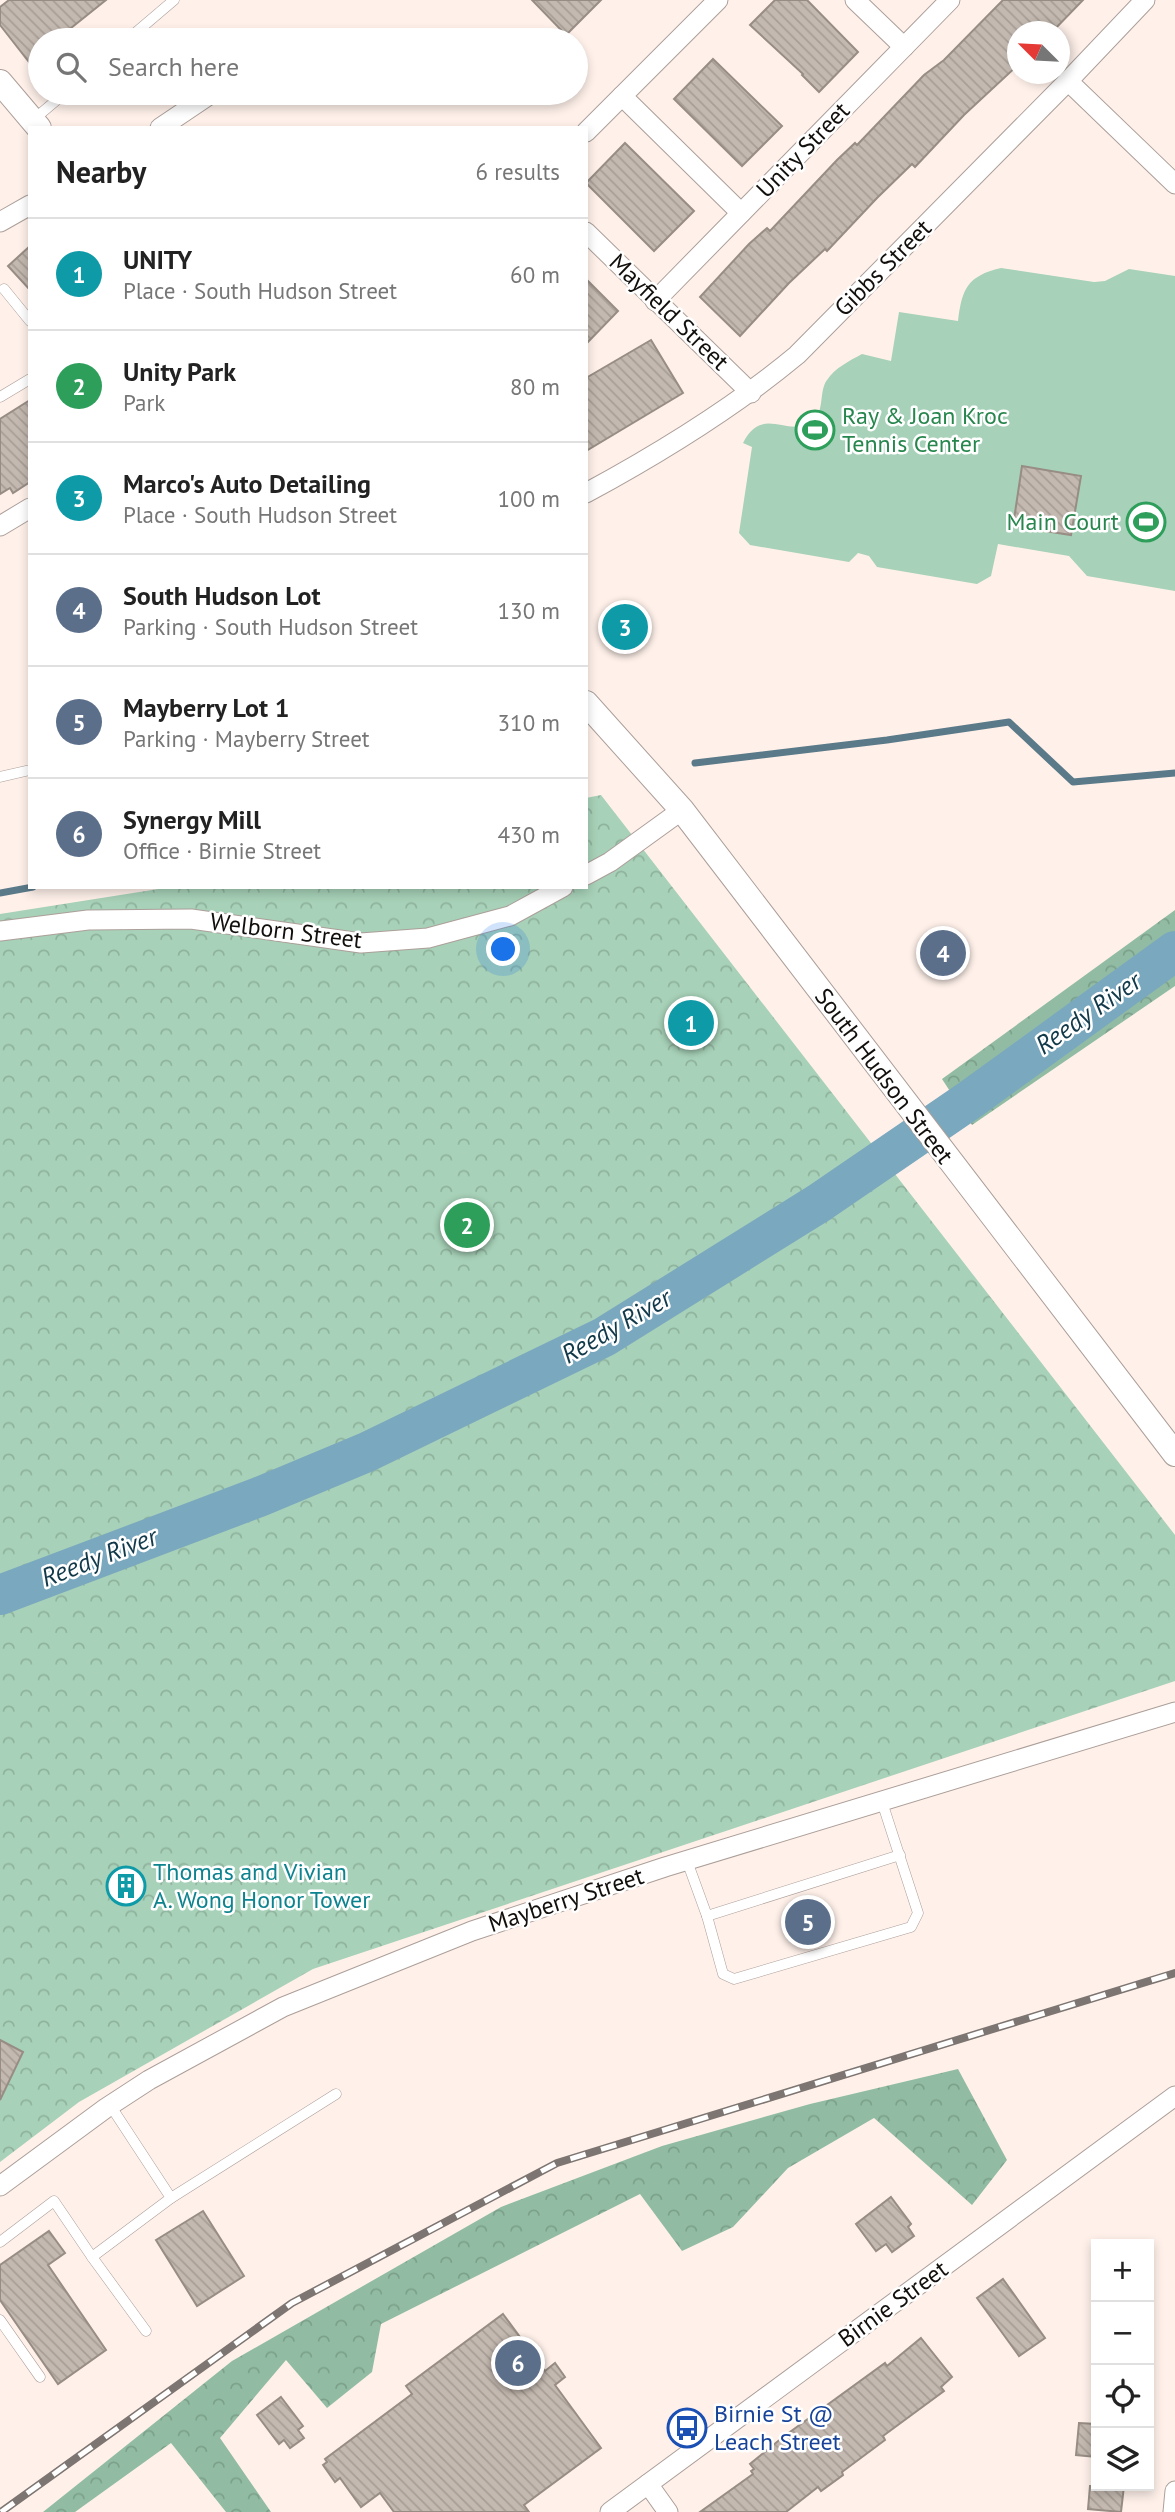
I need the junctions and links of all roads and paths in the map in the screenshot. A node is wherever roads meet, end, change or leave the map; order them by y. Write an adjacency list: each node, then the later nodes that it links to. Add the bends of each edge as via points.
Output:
1 (174, 0): 6 (lane)
2 (718, 0): 12 (street)
3 (855, 0): 7 (street)
4 (950, 0): 7 (street, Unity Street)
5 (1145, 0): 8 (street, Gibbs Street)
6 (141, 28)
7 (904, 47): 20 (street, Unity Street)
8 (1070, 79)
9 (0, 82): 15 (street)
10 (1070, 83): 18 (street)
11 (1065, 84): 27 (street, Gibbs Street, via 797,355)
12 (622, 96): 17 (street); 20 (street)
13 (54, 105): 15 (lane)
14 (194, 105): 16 (street)
15 (36, 124)
16 (163, 126)
17 (588, 130)
18 (1175, 184)
19 (28, 206): 21 (street)
20 (741, 213): 24 (street, Unity Street)
21 (0, 222)
22 (588, 234): 24 (street, Mayfield Street)
23 (4, 289): 25 (lane)
24 (655, 300): 27 (street, Mayfield Street)
25 (28, 319)
26 (28, 380): 28 (lane)
27 (751, 393): 29 (street, Gibbs Street)
28 (0, 397)
29 (588, 492)
30 (28, 509): 31 (street)
31 (0, 526)
32 (588, 705): 35 (street, South Hudson Street)
33 (28, 770): 34 (lane)
34 (0, 777)
35 (682, 810): 36 (street); 39 (street, South Hudson Street)
36 (588, 874)
37 (559, 889): 38 (street, Welborn Street, via 510,916 450,933 362,943 191,919 88,920)
38 (0, 931)
39 (1175, 1454)
40 (1175, 1712): 41 (street, Mayberry Street)
41 (882, 1802): 42 (lane); 43 (street, Mayberry Street)
42 (900, 1856): 44 (lane); 44 (lane, via 918,1913 911,1927 734,1979 723,1974)
43 (687, 1861): 44 (lane); 47 (street, Mayberry Street, via 472,1931 283,2007)
44 (707, 1916)
45 (336, 2094): 49 (lane)
46 (1175, 2096): 55 (street, Birnie Street)
47 (110, 2105): 48 (street, Mayberry Street); 49 (lane)
48 (0, 2186)
49 (172, 2198): 51 (lane)
50 (0, 2242): 51 (lane, via 54,2202)
51 (92, 2257): 53 (lane)
52 (0, 2320): 54 (lane)
53 (146, 2331)
54 (40, 2377)
55 (648, 2484): 57 (street, Birnie Street); 58 (street)
56 (1175, 2491): 59 (street)
57 (610, 2512)
58 (668, 2512)
59 (1173, 2512)

